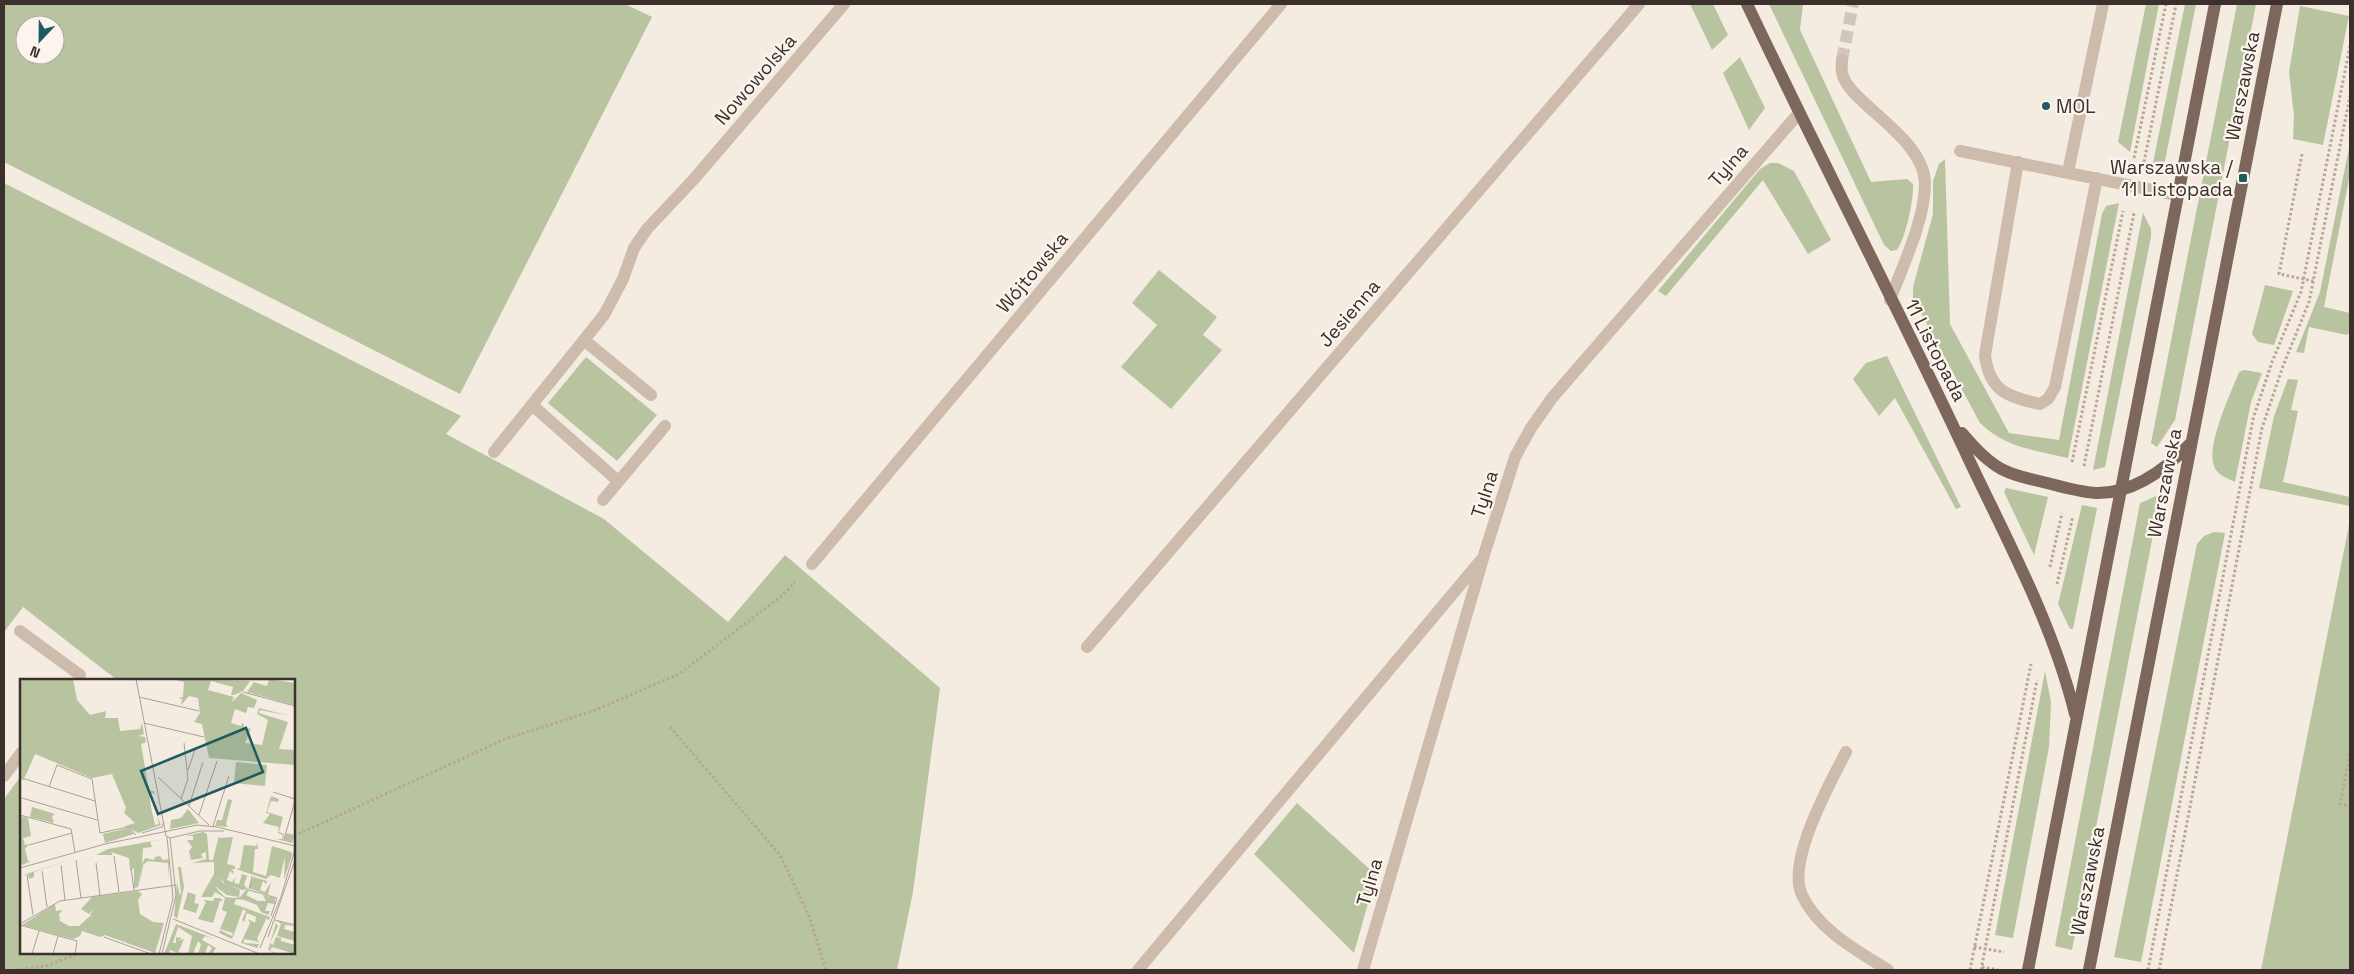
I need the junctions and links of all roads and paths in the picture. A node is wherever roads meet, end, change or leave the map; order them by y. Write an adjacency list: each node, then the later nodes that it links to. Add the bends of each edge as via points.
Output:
1 (844, 4): 23 (street, Nowowolska, via 647,230 634,248 604,316)
2 (1281, 4): 35 (street, Wójtowska)
3 (1639, 4): 38 (street, Jesienna)
4 (1747, 4): 12 (main road, 11 Listopada)
5 (2103, 4): 16 (street)
6 (2176, 4): 18 (path)
7 (2215, 4): 19 (main road)
8 (2277, 4): 28 (main road, Warszawska)
9 (2350, 46): 20 (path)
10 (1842, 60): 22 (street, via 1842,73 1848,86 1908,144 1925,181 1921,212)
11 (2350, 96): 21 (path)
12 (1798, 113): 22 (main road, 11 Listopada); 34 (street, Tylna, via 1552,398 1530,428 1516,457)
13 (1960, 151): 15 (street)
14 (2302, 154): 20 (path, via 2279,274)
15 (2018, 162): 16 (street); 17 (street, via 1985,355 1987,372 1999,390 2040,404 2048,399 2055,387)
16 (2068, 172): 17 (street)
17 (2097, 178): 18 (street)
18 (2140, 187): 19 (street); 31 (path)
19 (2177, 195): 32 (main road)
20 (2304, 279): 21 (path); 59 (path, via 2296,309 2272,362 2253,419)
21 (2313, 281): 60 (path, via 2309,302 2282,366 2262,428)
22 (1890, 300): 26 (main road, 11 Listopada)
23 (584, 340): 24 (street); 25 (street, Nowowolska)
24 (650, 395)
25 (532, 405): 29 (street, Nowowolska); 30 (street)
26 (1952, 421): 31 (main road, via 1986,460 1999,469); 36 (main road, 11 Listopada)
27 (665, 426): 30 (street)
28 (2191, 442): 32 (main road, via 2162,470); 58 (main road, Warszawska)
29 (494, 452)
30 (618, 481): 33 (street)
31 (2079, 490): 32 (main road, via 2098,493); 36 (path)
32 (2120, 490): 41 (main road)
33 (603, 500)
34 (1484, 555): 53 (street); 54 (street, Tylna)
35 (812, 564): 48 (path, via 783,595 679,674 593,711 504,739)
36 (2048, 627): 41 (main road, 11 Listopada)
37 (20, 631): 40 (street)
38 (1087, 647)
39 (2038, 671): 50 (path)
40 (81, 679)
41 (2077, 719): 57 (main road)
42 (670, 727): 52 (path, via 780,855 809,916)
43 (1846, 752): 55 (street, via 1816,811 1800,870 1802,895 1815,914 1848,945)
44 (20, 754): 46 (street)
45 (2350, 754): 47 (path, via 2340,804)
46 (4, 776)
47 (2350, 806)
48 (295, 836)
49 (77, 954): 51 (path, via 46,966)
50 (1981, 969): 56 (path)
51 (16, 970)
52 (826, 970)
53 (1138, 970)
54 (1363, 970)
55 (1888, 970)
56 (1998, 970)
57 (2028, 970)
58 (2089, 970)
59 (2148, 970)
60 (2159, 970)

